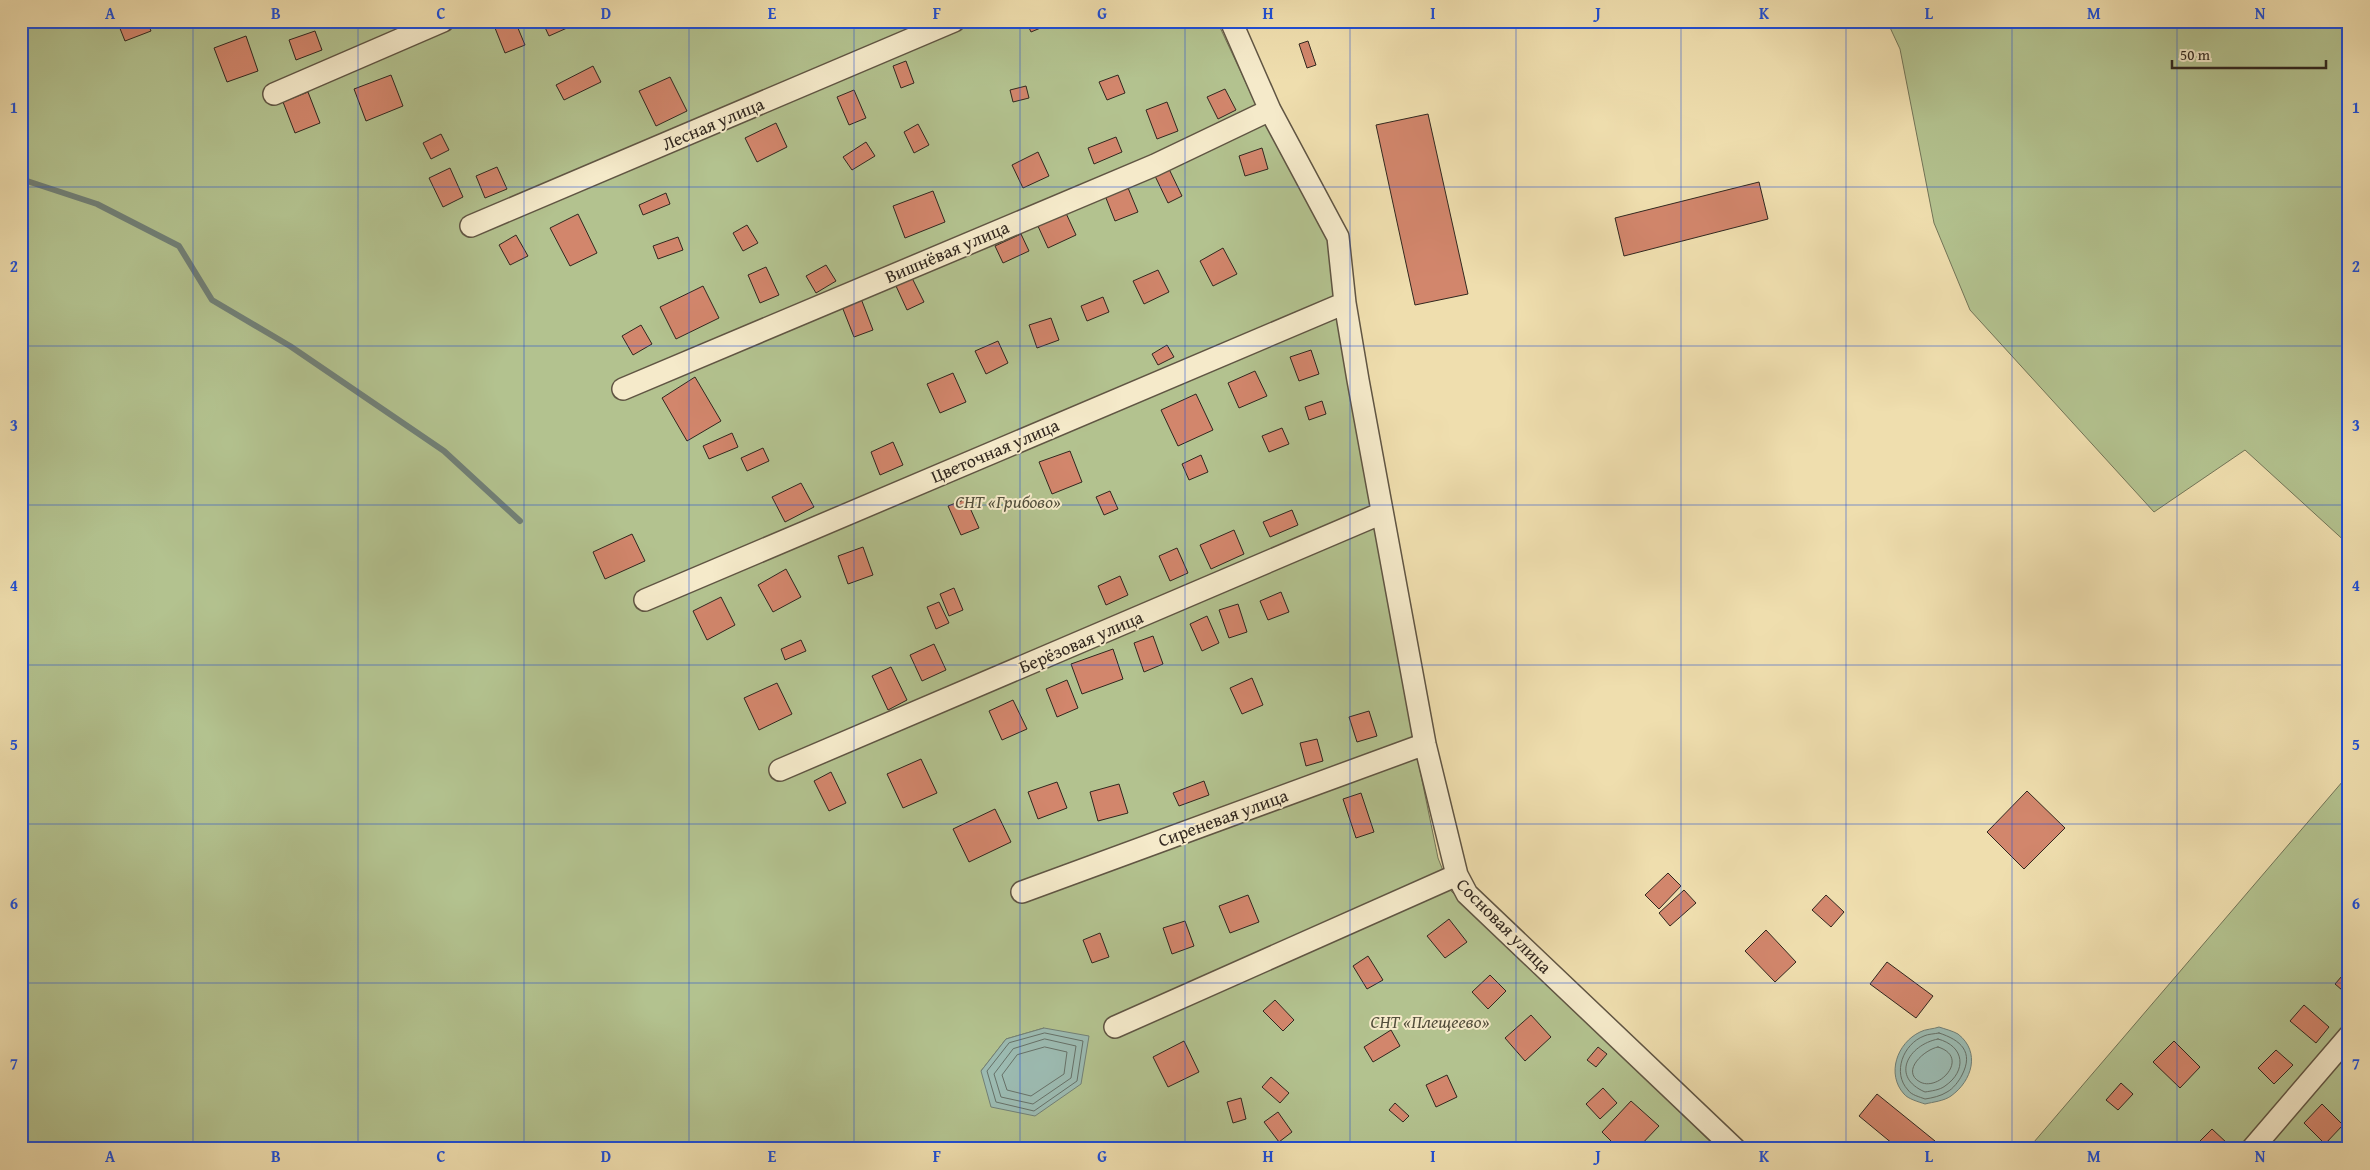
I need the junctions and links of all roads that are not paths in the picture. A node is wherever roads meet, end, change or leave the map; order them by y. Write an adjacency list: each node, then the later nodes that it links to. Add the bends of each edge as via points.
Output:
1 (443, 21): 4 (street)
2 (954, 21): 6 (street, Лесная улица)
3 (1231, 21): 5 (street)
4 (274, 94)
5 (1270, 110): 7 (street, via 1338,237); 8 (street, Вишнёвая улица, via 1155,165)
6 (471, 226)
7 (1345, 303): 9 (street); 10 (street, Цветочная улица)
8 (623, 389)
9 (1382, 513): 11 (street); 12 (street, Берёзовая улица)
10 (644, 600)
11 (1425, 744): 13 (street); 14 (street, Сиреневая улица)
12 (780, 770)
13 (1457, 875): 15 (street, Сосновая улица); 17 (street, Сосновая улица, via 1467,894)
14 (1022, 892)
15 (1115, 1027)
16 (2349, 1036): 18 (street)
17 (1735, 1149)
18 (2252, 1149)

